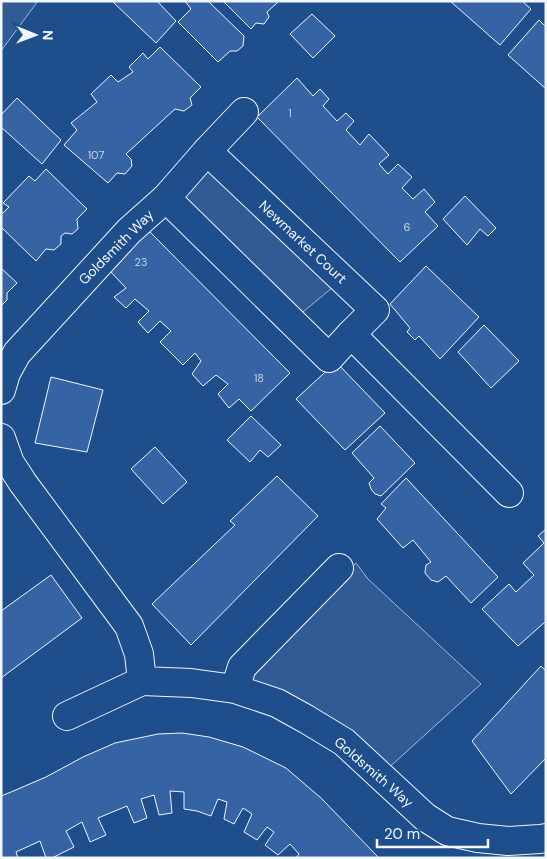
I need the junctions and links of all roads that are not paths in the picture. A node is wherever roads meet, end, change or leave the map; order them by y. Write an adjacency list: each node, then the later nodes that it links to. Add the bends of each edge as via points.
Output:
1 (244, 112): 2 (street, Goldsmith Way)
2 (208, 151): 3 (street, Goldsmith Way); 4 (street, Newmarket Court, via 375,310)
3 (166, 198): 4 (street, Newmarket Court, via 329,358); 5 (street, Goldsmith Way, via 128,231 17,353)
4 (351, 334): 7 (street)
5 (1, 390)
6 (1, 438): 9 (street, via 10,463 23,483 129,626 139,654)
7 (509, 493)
8 (339, 568): 10 (street, via 242,667)
9 (142, 681): 10 (street, Goldsmith Way); 11 (street, Goldsmith Way)
10 (235, 689): 12 (street, Goldsmith Way, via 277,703 344,742 425,817 448,831 510,841)
11 (67, 716)
12 (546, 838)

